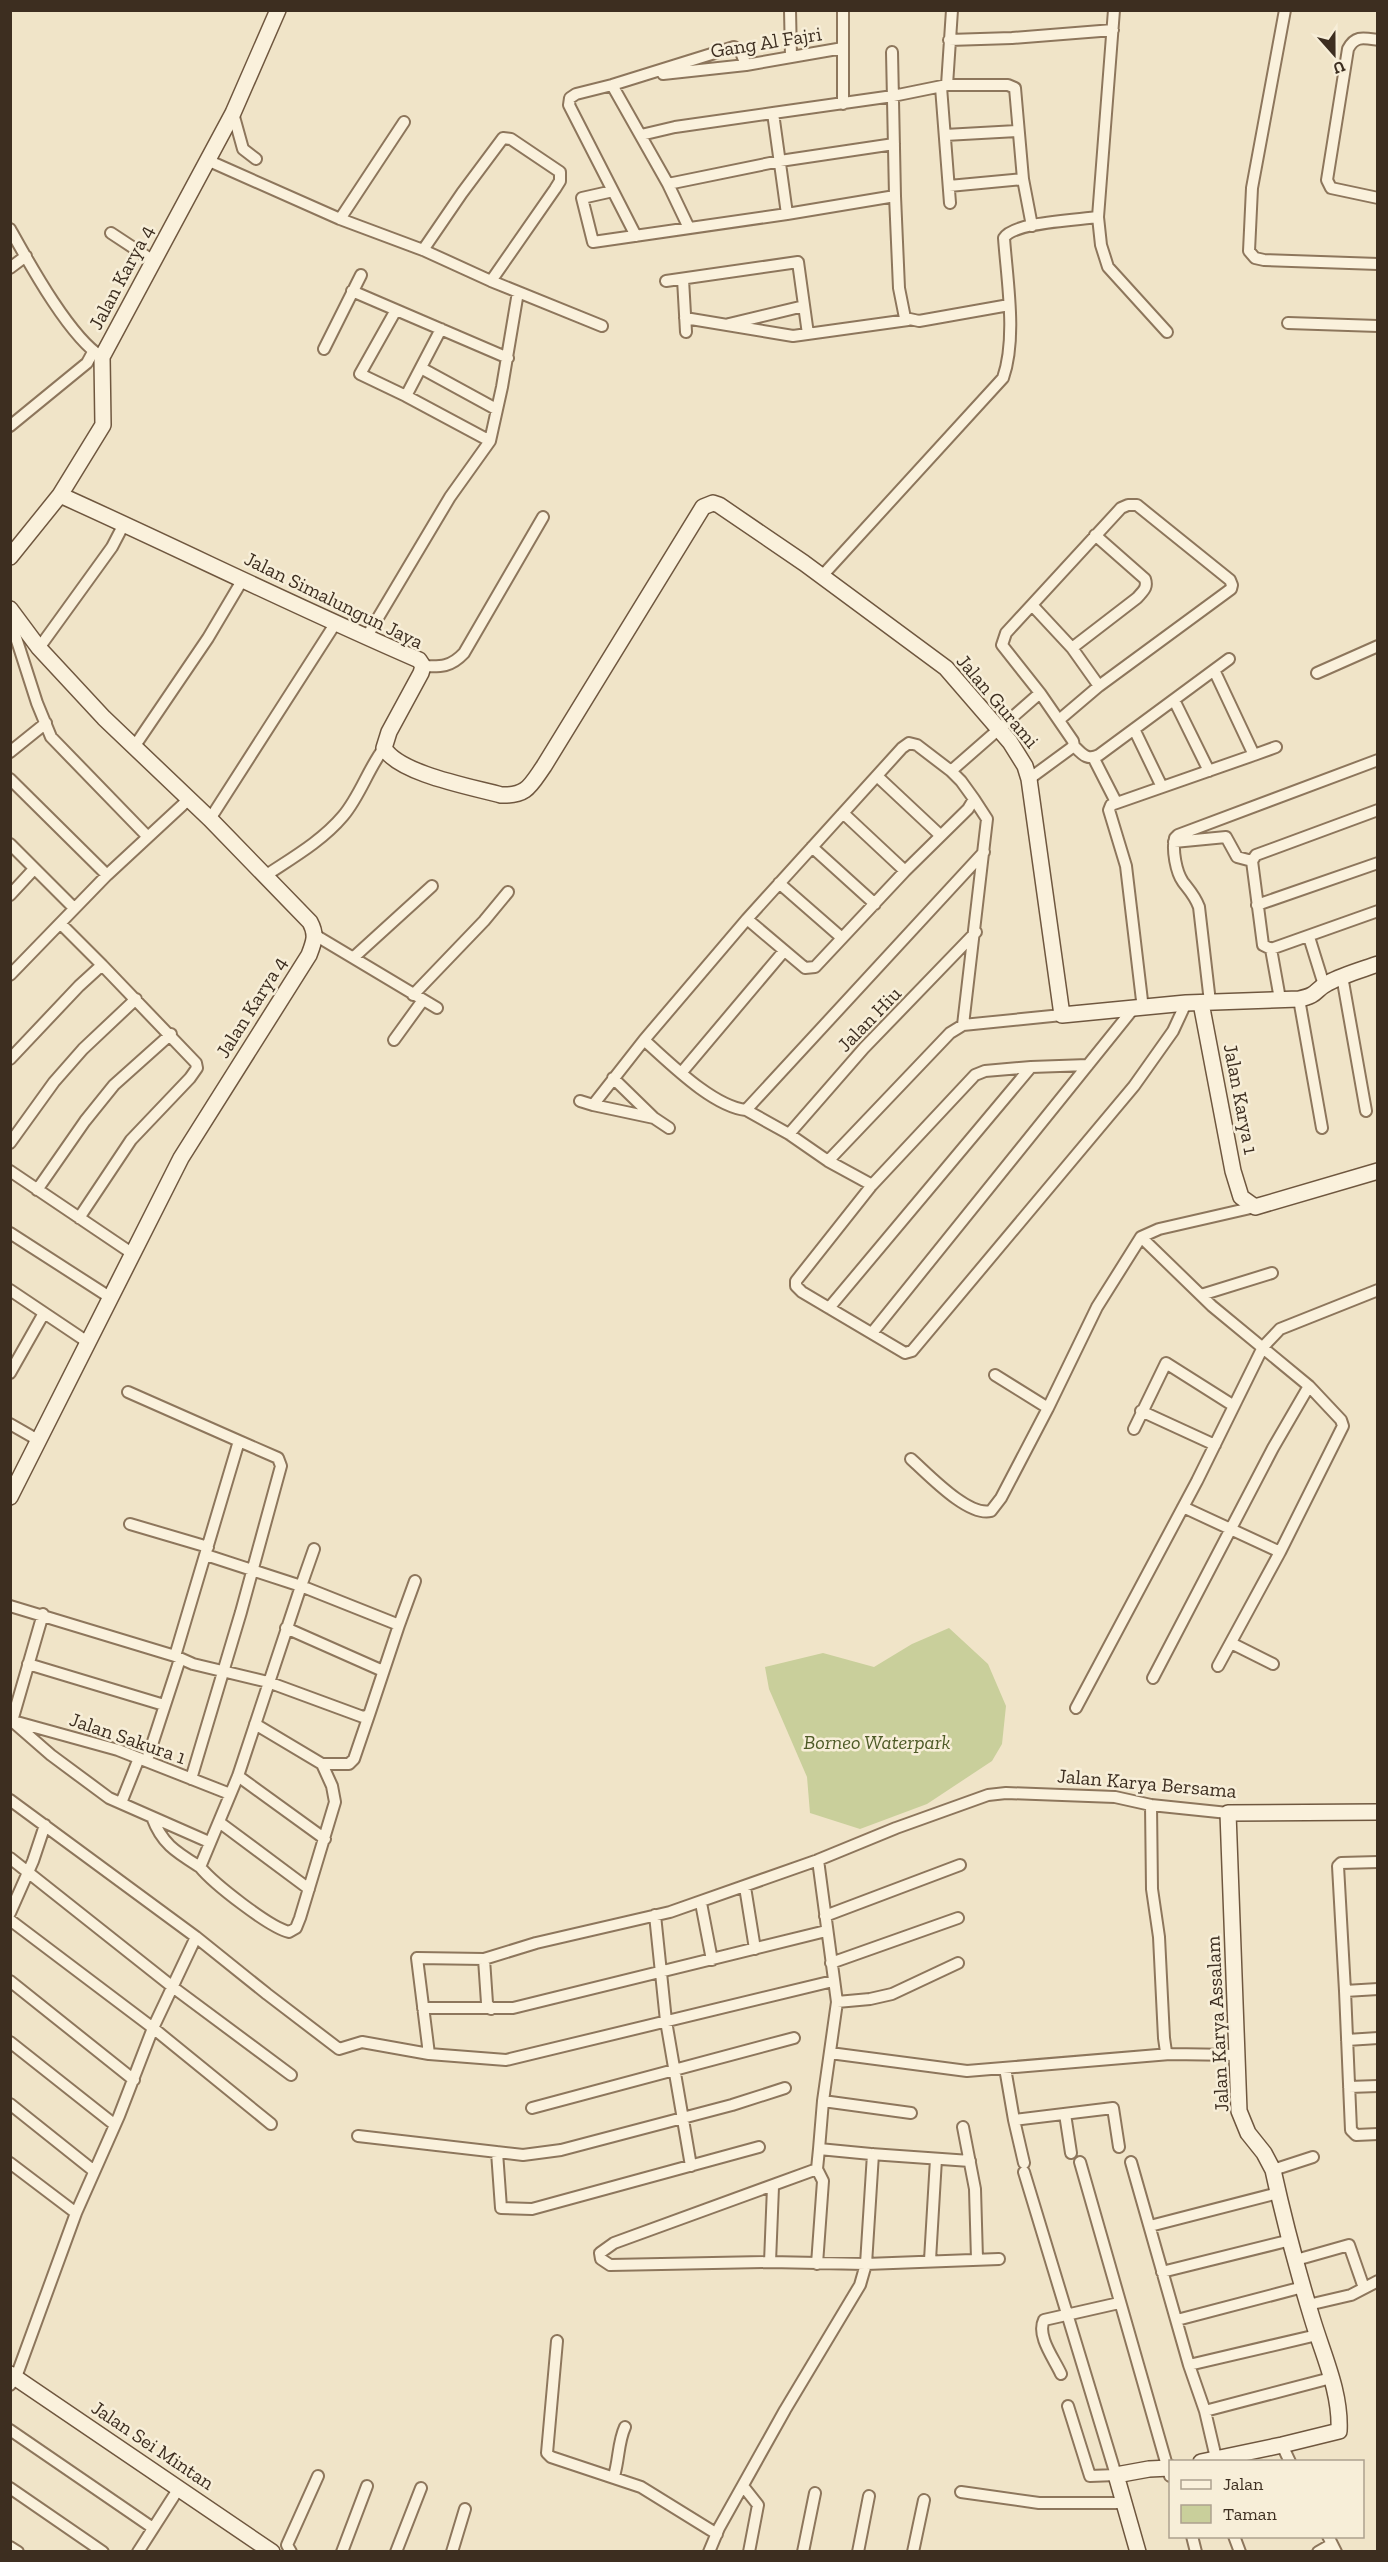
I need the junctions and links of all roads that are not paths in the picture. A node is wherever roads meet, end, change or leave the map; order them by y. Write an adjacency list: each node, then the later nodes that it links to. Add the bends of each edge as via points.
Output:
1 (278, 10): 19 (street, Jalan Karya 4)
2 (790, 10): 12 (street)
3 (843, 10): 10 (street)
4 (952, 10): 8 (street)
5 (1114, 10): 7 (street)
6 (1285, 10): 47 (street, via 1252,188 1249,251 1254,258 1264,260)
7 (1113, 30): 8 (street); 37 (street)
8 (949, 40): 16 (street)
9 (1377, 40): 34 (street, via 1361,37 1352,41 1348,49 1327,180 1331,188)
10 (843, 48): 12 (street, Gang Al Fajri); 18 (street, Gang Al Fajri)
11 (892, 52): 17 (street)
12 (791, 57): 13 (street, Gang Al Fajri)
13 (746, 65): 14 (street, Gang Al Fajri); 14 (street, via 740,50 734,47)
14 (640, 77): 15 (street)
15 (612, 85): 23 (street); 32 (street, via 576,94 569,105)
16 (944, 86): 17 (street); 22 (street, via 1012,85 1017,96); 24 (street)
17 (893, 96): 18 (street); 25 (street)
18 (843, 104): 20 (street)
19 (233, 113): 26 (street, Jalan Karya 4); 27 (street, via 243,149)
20 (773, 113): 23 (street); 28 (street)
21 (404, 122): 38 (street)
22 (1017, 131): 24 (street); 29 (street)
23 (641, 135): 30 (street)
24 (945, 135): 31 (street)
25 (894, 144): 28 (street); 33 (street)
26 (207, 159): 38 (street); 46 (street, Jalan Karya 4)
27 (256, 159)
28 (780, 161): 30 (street); 36 (street)
29 (1023, 179): 31 (street); 39 (street)
30 (668, 184): 40 (street)
31 (949, 186): 35 (street)
32 (613, 191): 43 (street); 43 (street, via 582,198 593,242)
33 (896, 196): 36 (street); 59 (street, via 899,288)
34 (1377, 198)
35 (950, 203)
36 (787, 214): 40 (street)
37 (1098, 217): 39 (street); 66 (street, via 1108,267)
38 (340, 219): 44 (street)
39 (1032, 226): 55 (street, via 1012,230 1004,238)
40 (689, 228): 43 (street)
41 (10, 229): 45 (street)
42 (111, 233): 46 (street)
43 (636, 236)
44 (423, 250): 51 (street); 51 (street, via 501,140 511,139 561,176)
45 (26, 256): 48 (street); 69 (street, via 76,334)
46 (152, 260): 69 (street, Jalan Karya 4)
47 (1377, 264)
48 (10, 267)
49 (361, 275): 53 (street)
50 (683, 279): 52 (street); 56 (street, via 798,262); 58 (street)
51 (491, 281): 54 (street)
52 (666, 281)
53 (352, 291): 57 (street); 68 (street)
54 (518, 292): 62 (street); 70 (street)
55 (1009, 305): 59 (street); 81 (street, via 1009,354 1003,378)
56 (804, 306): 61 (street); 67 (street)
57 (396, 310): 64 (street); 72 (street, via 360,374)
58 (685, 318): 61 (street); 65 (street)
59 (908, 320): 67 (street)
60 (1288, 323): 63 (street)
61 (724, 325): 67 (street, via 793,336)
62 (602, 326)
63 (1377, 326)
64 (441, 329): 70 (street); 71 (street)
65 (686, 332)
66 (1167, 332)
67 (808, 334)
68 (324, 349)
69 (97, 355): 74 (street); 76 (street, Jalan Karya 4, via 103,425)
70 (508, 357): 73 (street)
71 (421, 368): 72 (street); 73 (street)
72 (406, 396): 75 (street)
73 (496, 409): 75 (street)
74 (10, 426)
75 (490, 441): 87 (street, via 450,497)
76 (60, 495): 78 (street, Jalan Simalungun Jaya); 80 (street, Jalan Karya 4)
77 (543, 517): 92 (street, via 464,652 446,667)
78 (124, 524): 82 (street, Jalan Simalungun Jaya); 89 (street, via 112,547)
79 (1095, 535): 83 (street); 90 (street, via 1147,584 1137,597); 95 (street, via 1121,508 1137,505 1232,585)
80 (11, 551)
81 (822, 576): 100 (street, Jalan Gurami, via 946,668); 105 (street, Jalan Gurami, via 713,503 703,507 523,793 501,795 414,770 391,758)
82 (243, 579): 86 (street, Jalan Simalungun Jaya); 103 (street)
83 (1032, 605): 90 (street); 96 (street, via 1006,633 1002,645)
84 (10, 609): 89 (street)
85 (10, 619): 99 (street)
86 (335, 624): 87 (street, Jalan Simalungun Jaya); 121 (street)
87 (366, 638): 92 (street, Jalan Simalungun Jaya, via 419,660)
88 (1377, 646): 94 (street)
89 (39, 648): 103 (street)
90 (1072, 648): 95 (street)
91 (1229, 659): 93 (street)
92 (423, 666): 105 (street, Jalan Simalungun Jaya)
93 (1214, 670): 97 (street); 107 (street)
94 (1317, 673)
95 (1099, 686): 98 (street)
96 (1040, 693): 98 (street); 100 (street)
97 (1174, 700): 101 (street); 111 (street)
98 (1059, 720): 102 (street)
99 (46, 723): 106 (street); 123 (street, via 51,737)
100 (998, 728): 110 (street); 114 (street, Jalan Gurami, via 1025,766)
101 (1134, 729): 108 (street); 115 (street)
102 (1074, 746): 108 (street, via 1085,757); 114 (street)
103 (134, 747): 116 (street)
104 (1276, 747): 107 (street)
105 (384, 748): 133 (street, via 344,815)
106 (10, 752)
107 (1254, 755): 111 (street)
108 (1093, 758): 118 (street)
109 (1377, 760): 124 (street, via 1178,835)
110 (951, 771): 112 (street, via 918,745 909,743); 117 (street)
111 (1209, 771): 115 (street)
112 (877, 776): 120 (street); 122 (street)
113 (10, 779): 132 (street)
114 (1029, 779): 163 (street, Jalan Gurami)
115 (1162, 787): 118 (street)
116 (189, 799): 121 (street); 123 (street)
117 (974, 799): 122 (street); 127 (street, via 987,819)
118 (1116, 802): 162 (street, via 1109,810 1126,866)
119 (1377, 810): 128 (street, via 1256,855)
120 (843, 813): 126 (street); 131 (street)
121 (210, 819): 133 (street)
122 (940, 835): 131 (street)
123 (148, 837): 132 (street)
124 (1174, 842): 128 (street, via 1226,837 1237,857); 160 (street, via 1181,880 1195,895 1199,907)
125 (10, 844): 130 (street)
126 (812, 847): 134 (street); 138 (street)
127 (984, 852): 144 (street); 175 (street)
128 (1252, 861): 139 (street)
129 (1377, 863): 139 (street)
130 (34, 869): 137 (street); 140 (street)
131 (905, 871): 138 (street)
132 (106, 875): 140 (street)
133 (265, 876): 145 (street, via 310,922)
134 (779, 883): 142 (street); 147 (street)
135 (432, 886): 150 (street)
136 (508, 892): 156 (street)
137 (10, 895)
138 (875, 904): 147 (street)
139 (1257, 905): 148 (street, via 1263,945)
140 (74, 908): 143 (street)
141 (1377, 911): 146 (street)
142 (747, 919): 149 (street); 167 (street)
143 (61, 924): 152 (street); 153 (street)
144 (976, 932): 164 (street); 180 (street, Jalan Hiu, via 864,1048)
145 (315, 935): 150 (street); 191 (street, Jalan Karya 4, via 309,955 181,1158)
146 (1309, 937): 148 (street); 155 (street)
147 (842, 938): 149 (street, via 811,969)
148 (1271, 949): 158 (street)
149 (784, 951): 171 (street)
150 (354, 957): 156 (street)
151 (1377, 964): 154 (street)
152 (102, 965): 157 (street); 168 (street)
153 (10, 975)
154 (1342, 976): 155 (street); 176 (street)
155 (1324, 985): 159 (street, via 1316,994)
156 (418, 998): 161 (street); 166 (street)
157 (136, 999): 165 (street); 181 (street, via 75,1057)
158 (1280, 999): 159 (street); 160 (street)
159 (1299, 999): 179 (street)
160 (1199, 1003): 162 (street); 187 (street, Jalan Karya 1, via 1237,1189); 199 (street, via 921,1343 905,1353)
161 (437, 1008)
162 (1138, 1009): 163 (street); 169 (street)
163 (1062, 1015): 164 (street)
164 (963, 1025): 182 (street, via 950,1033)
165 (171, 1034): 186 (street, via 114,1085); 188 (street, via 197,1068 131,1140)
166 (394, 1040)
167 (644, 1040): 171 (street); 172 (street)
168 (10, 1059)
169 (1088, 1065): 170 (street); 199 (street)
170 (1031, 1066): 185 (street, via 975,1075); 197 (street)
171 (682, 1072): 175 (street, via 732,1108)
172 (613, 1078): 174 (street); 177 (street)
173 (580, 1101): 174 (street)
174 (593, 1105): 177 (street)
175 (746, 1110): 180 (street)
176 (1366, 1111)
177 (654, 1118): 178 (street)
178 (669, 1128)
179 (1322, 1128)
180 (789, 1134): 182 (street)
181 (10, 1143)
182 (828, 1161): 185 (street)
183 (1377, 1171): 187 (street)
184 (10, 1172): 186 (street)
185 (872, 1185): 197 (street, via 796,1281 802,1292)
186 (38, 1190): 188 (street)
187 (1255, 1207): 190 (street, via 1159,1229)
188 (79, 1218): 191 (street)
189 (10, 1233): 196 (street)
190 (1141, 1237): 195 (street); 207 (street, via 1097,1307)
191 (133, 1254): 196 (street, Jalan Karya 4)
192 (1272, 1273): 195 (street)
193 (10, 1290): 198 (street)
194 (1377, 1290): 201 (street, via 1280,1329)
195 (1201, 1295): 201 (street)
196 (111, 1298): 200 (street, Jalan Karya 4)
197 (829, 1308): 199 (street)
198 (44, 1313): 200 (street); 202 (street)
199 (872, 1334)
200 (89, 1343): 211 (street, Jalan Karya 4)
201 (1263, 1347): 204 (street); 206 (street)
202 (10, 1374)
203 (995, 1375): 207 (street)
204 (1309, 1386): 218 (street); 221 (street, via 1341,1420 1343,1429)
205 (128, 1392): 212 (street)
206 (1234, 1406): 208 (street, via 1166,1364); 213 (street)
207 (1048, 1408): 214 (street, via 991,1511 978,1512 950,1494)
208 (1141, 1411): 210 (street); 213 (street)
209 (10, 1425): 211 (street)
210 (1134, 1429)
211 (38, 1440): 215 (street, Jalan Karya 4)
212 (239, 1441): 220 (street); 222 (street, via 281,1462)
213 (1215, 1445): 216 (street)
214 (911, 1459)
215 (10, 1497)
216 (1183, 1507): 218 (street); 239 (street)
217 (130, 1524): 220 (street)
218 (1231, 1530): 221 (street); 236 (street)
219 (314, 1549): 224 (street)
220 (207, 1551): 222 (street); 230 (street)
221 (1280, 1552): 229 (street)
222 (252, 1571): 224 (street); 234 (street)
223 (415, 1581): 227 (street)
224 (301, 1586): 227 (street); 228 (street)
225 (10, 1606): 226 (street)
226 (43, 1614): 230 (street); 231 (street)
227 (399, 1625): 235 (street)
228 (286, 1628): 235 (street); 237 (street)
229 (1231, 1643): 232 (street); 233 (street)
230 (177, 1657): 234 (street); 238 (street)
231 (28, 1664): 238 (street); 241 (street)
232 (1273, 1664)
233 (1218, 1666)
234 (222, 1671): 237 (street); 246 (street)
235 (384, 1671): 240 (street)
236 (1153, 1678)
237 (268, 1682): 240 (street, via 363,1717); 242 (street)
238 (164, 1705): 243 (street)
239 (1076, 1708)
240 (369, 1715): 244 (street, via 354,1759 349,1764)
241 (12, 1721): 243 (street, Jalan Sakura 1); 249 (street, via 51,1755)
242 (255, 1724): 244 (street); 245 (street)
243 (143, 1759): 246 (street, Jalan Sakura 1); 249 (street)
244 (322, 1764): 256 (street, via 335,1802)
245 (238, 1776): 247 (street); 256 (street)
246 (190, 1779): 247 (street, Jalan Sakura 1)
247 (230, 1794): 254 (street)
248 (10, 1800): 255 (street)
249 (121, 1803): 253 (street)
250 (1151, 1805): 252 (street, Jalan Karya Bersama); 259 (street, Jalan Karya Bersama, via 1115,1797 988,1795); 296 (street, via 1152,1889 1159,1937 1164,2038 1166,2052)
251 (1377, 1812): 252 (street, Jalan Karya Bersama)
252 (1228, 1814): 297 (street, Jalan Karya Assalam)
253 (152, 1817): 257 (street); 262 (street, via 167,1845)
254 (219, 1822): 257 (street); 265 (street)
255 (45, 1825): 263 (street); 273 (street)
256 (325, 1839): 265 (street)
257 (209, 1842): 262 (street)
258 (10, 1858): 263 (street)
259 (818, 1860): 264 (street, Jalan Karya Bersama); 269 (street)
260 (1377, 1862): 284 (street, via 1338,1866)
261 (960, 1865): 269 (street)
262 (200, 1867): 265 (street, via 289,1932 296,1928)
263 (28, 1871): 267 (street); 282 (street)
264 (745, 1887): 266 (street, Jalan Karya Bersama); 274 (street)
265 (309, 1889)
266 (701, 1903): 268 (street, Jalan Karya Bersama); 276 (street)
267 (10, 1913)
268 (655, 1916): 275 (street, Jalan Karya Bersama); 279 (street)
269 (825, 1916): 272 (street)
270 (958, 1918): 277 (street)
271 (10, 1920): 289 (street)
272 (826, 1931): 274 (street); 277 (street)
273 (196, 1937): 282 (street); 294 (street, via 339,2049 362,2042)
274 (755, 1949): 276 (street)
275 (484, 1959): 286 (street, Jalan Karya Bersama, via 417,1958); 287 (street, via 486,1995)
276 (712, 1960): 279 (street)
277 (831, 1963): 281 (street)
278 (958, 1963): 285 (street, via 892,1994)
279 (661, 1972): 287 (street, via 513,2008); 288 (street)
280 (10, 1981): 301 (street)
281 (833, 1981): 285 (street); 288 (street)
282 (174, 1988): 289 (street); 300 (street)
283 (1377, 1989): 284 (street)
284 (1345, 1991): 292 (street)
285 (837, 2002): 295 (street)
286 (423, 2008): 287 (street); 294 (street)
287 (491, 2009)
288 (666, 2021): 294 (street, via 506,2060); 299 (street)
289 (153, 2028): 301 (street); 312 (street)
290 (794, 2038): 299 (street)
291 (1377, 2038): 292 (street)
292 (1347, 2040): 303 (street)
293 (10, 2042): 313 (street)
294 (429, 2054)
295 (830, 2054): 298 (street, via 967,2071); 305 (street)
296 (1170, 2054): 297 (street); 298 (street)
297 (1236, 2055): 331 (street, Jalan Karya Assalam, via 1239,2111 1248,2133)
298 (1005, 2068): 311 (street)
299 (675, 2070): 307 (street); 310 (street)
300 (291, 2075)
301 (134, 2080): 313 (street)
302 (1377, 2086): 303 (street)
303 (1349, 2087): 315 (street, via 1352,2133)
304 (785, 2088): 310 (street)
305 (823, 2101): 308 (street); 319 (street)
306 (10, 2104): 332 (street)
307 (532, 2108)
308 (910, 2113)
309 (1065, 2114): 311 (street); 318 (street, via 1113,2108); 321 (street)
310 (684, 2118): 320 (street, via 561,2150 523,2155); 329 (street)
311 (1014, 2120): 351 (street)
312 (271, 2124)
313 (115, 2125): 332 (street)
314 (963, 2127): 325 (street)
315 (1377, 2134)
316 (358, 2136): 320 (street)
317 (759, 2147): 329 (street)
318 (1119, 2147)
319 (819, 2148): 322 (street); 330 (street)
320 (497, 2152): 329 (street, via 501,2208 509,2209 532,2209)
321 (1071, 2153)
322 (873, 2154): 324 (street); 344 (street)
323 (1313, 2157): 331 (street)
324 (936, 2159): 325 (street); 340 (street)
325 (970, 2161): 338 (street)
326 (1080, 2162): 349 (street)
327 (1131, 2162): 336 (street)
328 (10, 2163): 335 (street)
329 (691, 2166)
330 (817, 2169): 333 (street); 343 (street, via 823,2181)
331 (1273, 2170): 334 (street, Jalan Karya Assalam)
332 (94, 2171): 335 (street)
333 (773, 2187): 342 (street); 342 (street, via 614,2243 600,2253 601,2259 610,2265)
334 (1278, 2193): 336 (street); 337 (street, Jalan Karya Assalam)
335 (76, 2213): 358 (street)
336 (1150, 2226): 345 (street)
337 (1291, 2240): 341 (street, Jalan Karya Assalam); 345 (street)
338 (977, 2259): 339 (street); 340 (street)
339 (999, 2259)
340 (930, 2260): 344 (street)
341 (1296, 2260): 347 (street, Jalan Karya Assalam); 348 (street, via 1349,2245)
342 (770, 2262): 343 (street)
343 (817, 2264): 344 (street)
344 (866, 2264): 372 (street, via 860,2285)
345 (1162, 2272): 352 (street)
346 (1377, 2281): 348 (street)
347 (1303, 2287): 350 (street, Jalan Karya Assalam); 352 (street)
348 (1364, 2288): 350 (street)
349 (1119, 2303): 351 (street); 366 (street)
350 (1308, 2306): 353 (street, Jalan Karya Assalam)
351 (1067, 2314): 356 (street, via 1044,2320 1041,2326); 368 (street)
352 (1177, 2320): 355 (street)
353 (1317, 2335): 355 (street); 357 (street, Jalan Karya Assalam)
354 (557, 2341): 370 (street, via 547,2454)
355 (1189, 2365): 360 (street)
356 (1061, 2374)
357 (1332, 2378): 360 (street); 363 (street, Jalan Karya Assalam, via 1339,2431)
358 (12, 2379): 374 (street, Jalan Sei Mintan)
359 (1068, 2406): 368 (street, via 1090,2476)
360 (1205, 2411): 364 (street)
361 (625, 2427): 370 (street)
362 (10, 2430): 382 (street)
363 (1282, 2445): 364 (street); 365 (street)
364 (1208, 2460)
365 (1289, 2460)
366 (1169, 2468)
367 (1169, 2471): 368 (street, via 1149,2469)
368 (1116, 2475): 380 (street)
369 (318, 2476): 391 (street, via 287,2545)
370 (614, 2476): 383 (street, via 655,2494)
371 (367, 2486): 392 (street)
372 (743, 2487): 383 (street); 395 (street, via 758,2505)
373 (10, 2488): 388 (street)
374 (179, 2488): 382 (street); 390 (street, Jalan Sei Mintan)
375 (421, 2488): 393 (street)
376 (961, 2492): 380 (street, via 1039,2503)
377 (815, 2493): 396 (street)
378 (869, 2496): 397 (street)
379 (924, 2500): 398 (street)
380 (1124, 2504): 399 (street)
381 (465, 2509): 386 (street)
382 (153, 2528): 389 (street)
383 (717, 2534): 394 (street)
384 (1332, 2544): 400 (street)
385 (10, 2547): 387 (street)
386 (452, 2551)
387 (18, 2552)
388 (103, 2552)
389 (138, 2552)
390 (272, 2552)
391 (291, 2552)
392 (342, 2552)
393 (396, 2552)
394 (709, 2552)
395 (749, 2552)
396 (803, 2552)
397 (858, 2552)
398 (913, 2552)
399 (1138, 2552)
400 (1318, 2552)

